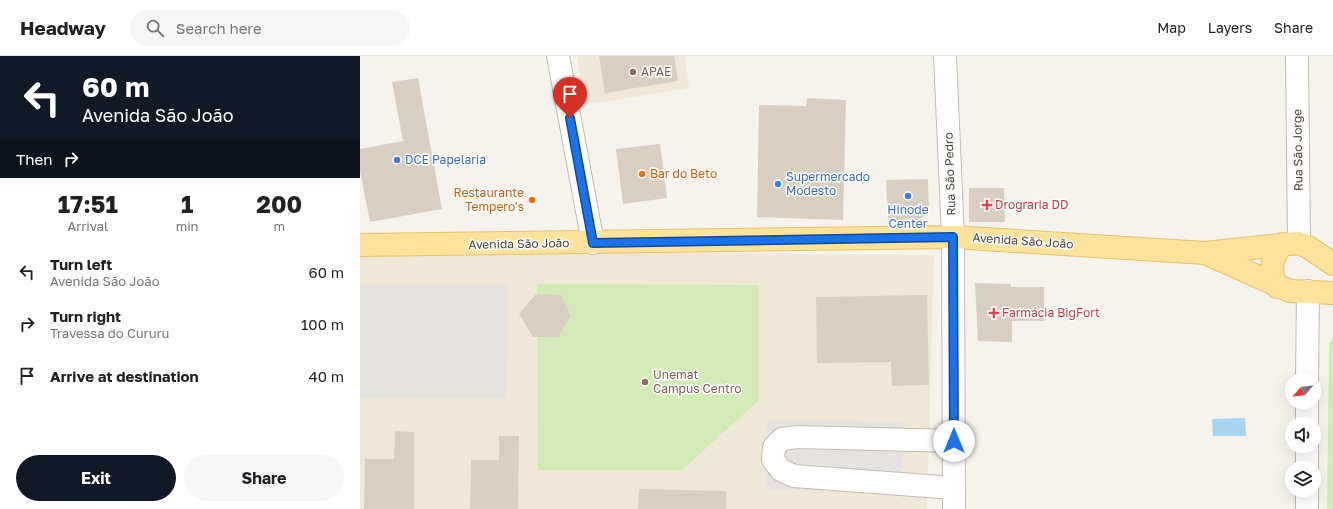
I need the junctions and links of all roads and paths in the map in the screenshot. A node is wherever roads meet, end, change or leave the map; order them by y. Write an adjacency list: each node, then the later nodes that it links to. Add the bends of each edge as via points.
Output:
1 (558, 56): 5 (street)
2 (945, 56): 4 (street, Rua São Pedro)
3 (1297, 56): 6 (street, Rua São Jorge)
4 (953, 237): 5 (main road, Avenida São João); 8 (main road, Avenida São João); 14 (street, Rua São Pedro)
5 (593, 243): 7 (main road, Avenida São João)
6 (1290, 244): 8 (main road, Avenida São João); 9 (main road, via 1308,247); 10 (main road, via 1276,252 1271,268)
7 (360, 246)
8 (1205, 253): 10 (main road, Avenida São João)
9 (1327, 260): 11 (main road)
10 (1277, 287): 11 (main road, Avenida São João)
11 (1308, 292): 12 (main road, Avenida São João); 13 (street)
12 (1333, 293)
13 (1307, 373)
14 (954, 441): 15 (street, Rua São Pedro); 15 (street, via 798,437 782,439 774,447 773,460 781,470 794,476)
15 (954, 488): 17 (street, Rua São Pedro)
16 (1307, 497): 18 (street)
17 (954, 509)
18 (1307, 509)

